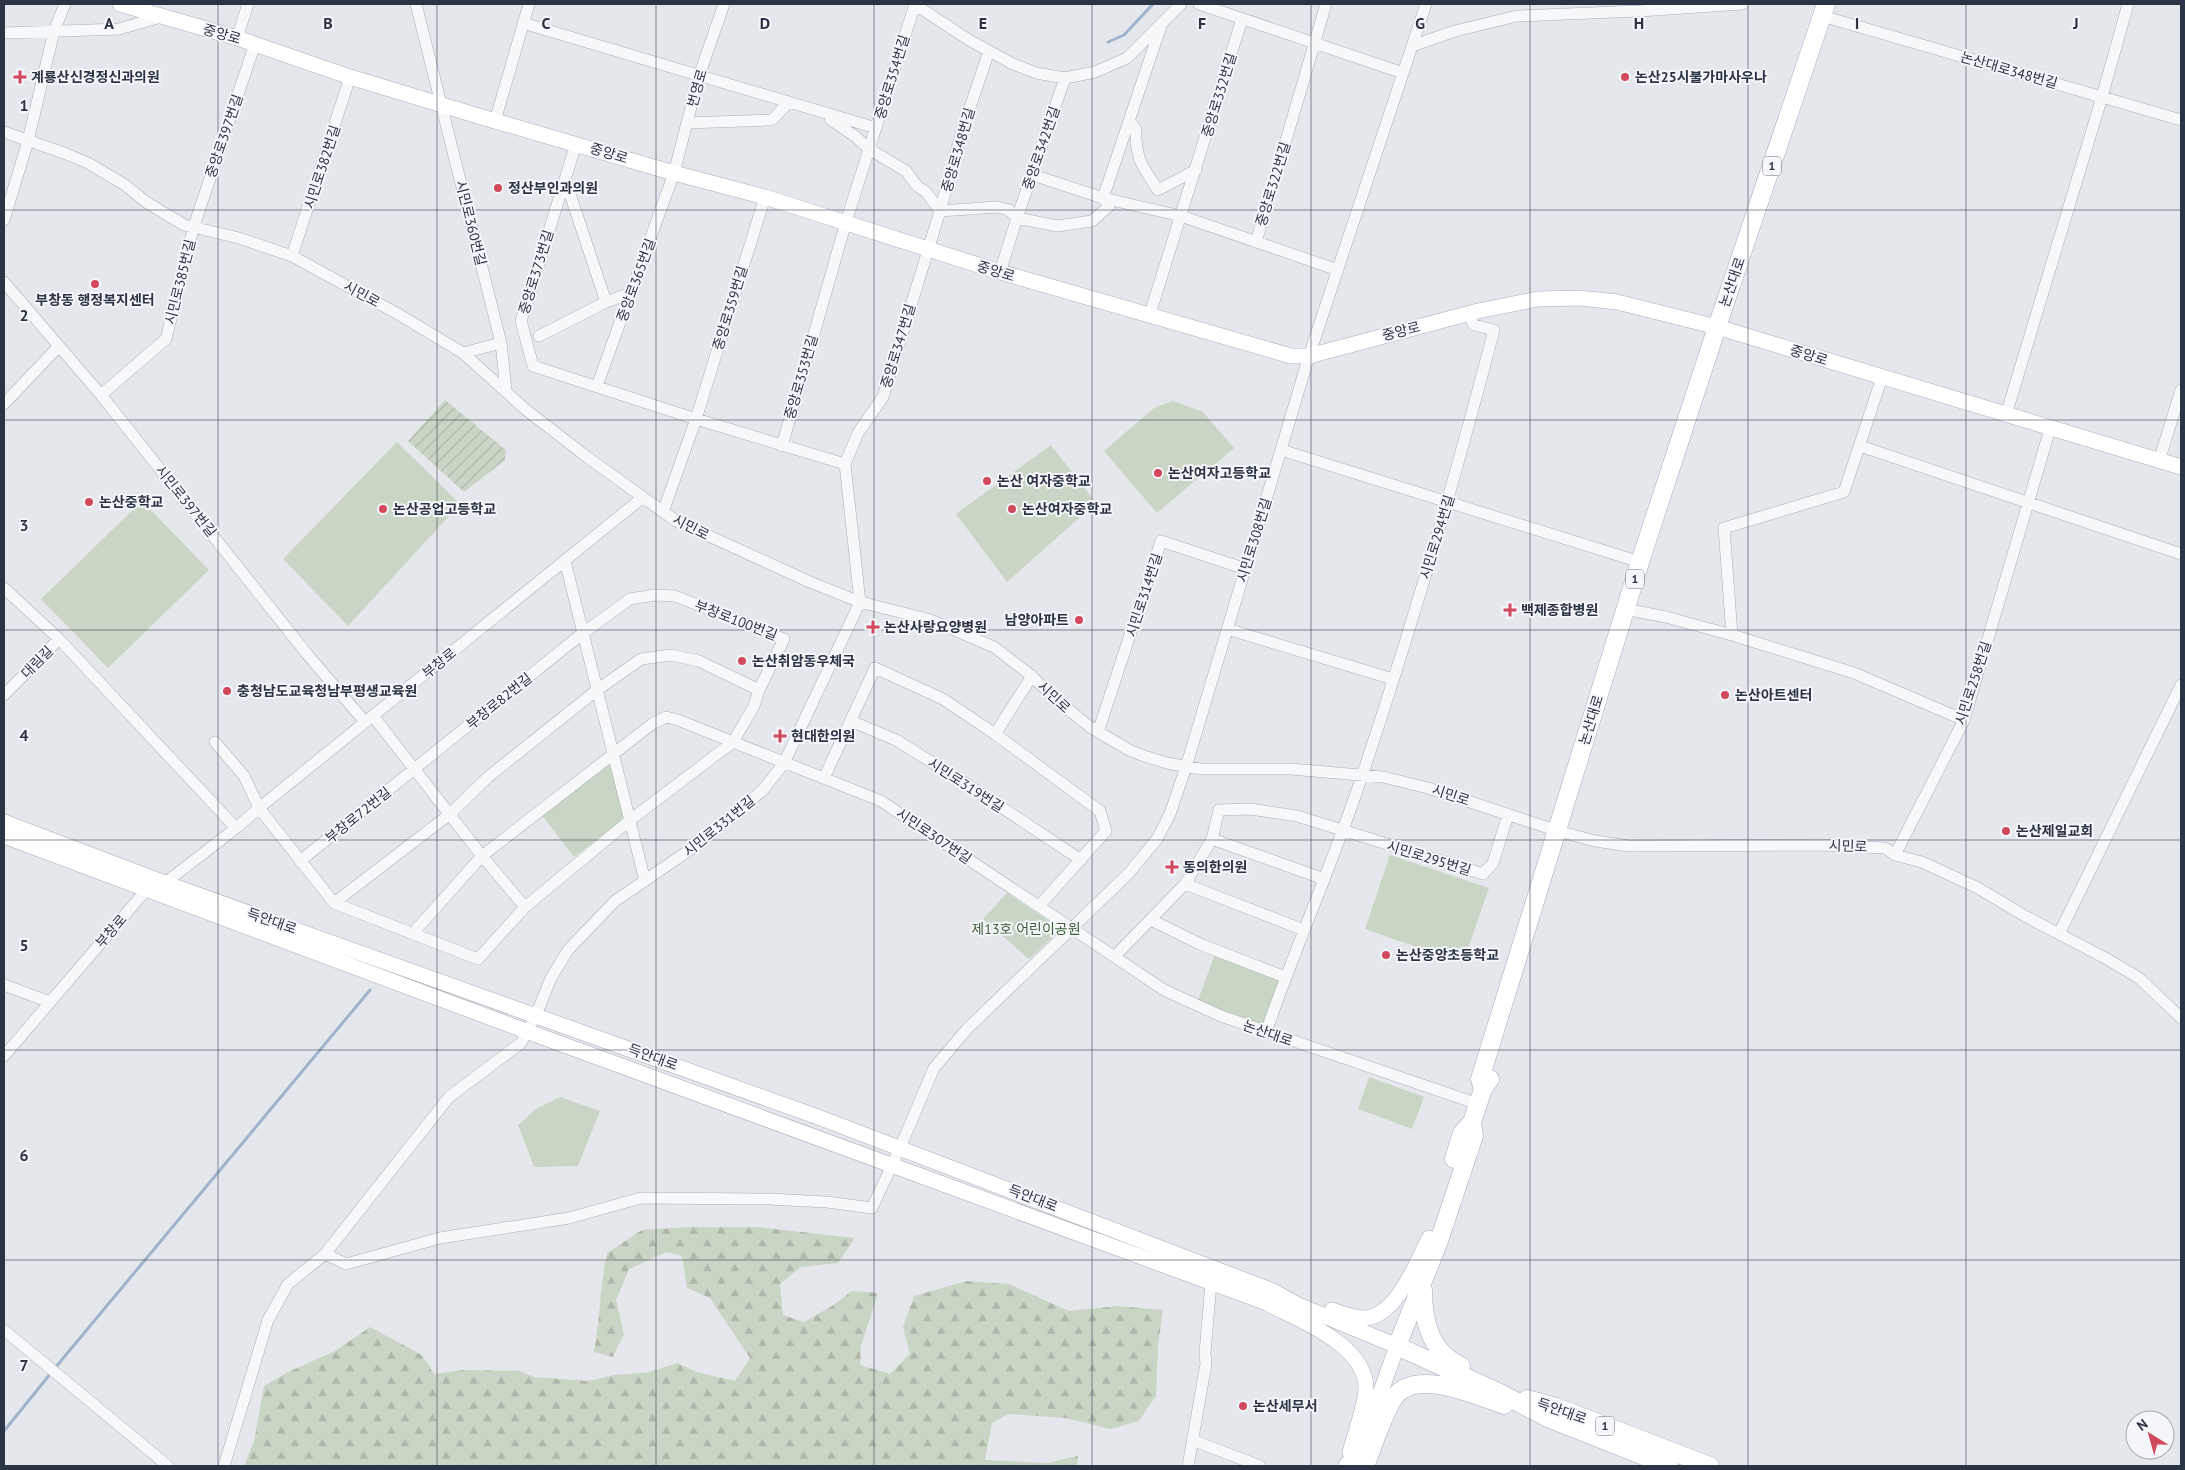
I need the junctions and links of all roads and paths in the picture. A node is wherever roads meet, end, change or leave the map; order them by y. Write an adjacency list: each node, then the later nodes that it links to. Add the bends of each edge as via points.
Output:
1 (65, 4): 19 (street)
2 (120, 4): 15 (street, 중앙로)
3 (248, 4): 21 (street)
4 (416, 4): 32 (street, 시민로360번길)
5 (529, 4): 17 (street)
6 (724, 4): 27 (street, 번영로)
7 (914, 4): 25 (street); 38 (street, 중앙로354번길)
8 (1181, 4): 18 (street)
9 (1199, 4): 16 (street)
10 (1326, 4): 23 (street, 중앙로322번길)
11 (1426, 4): 24 (street)
12 (1743, 4): 24 (street, via 1517,16 1455,31)
13 (2128, 4): 30 (street)
14 (1824, 10): 30 (street, 논산대로348번길); 65 (main road, 논산대로 / 1)
15 (160, 17): 19 (street, via 119,29); 21 (street, 중앙로)
16 (1242, 19): 23 (street); 43 (street, 중앙로332번길)
17 (523, 23): 27 (street); 35 (street)
18 (1162, 25): 29 (street, via 1127,58 1094,72); 36 (street)
19 (54, 31): 20 (street); 40 (street)
20 (4, 33)
21 (237, 38): 22 (street, 중앙로)
22 (255, 44): 28 (street, 중앙로); 54 (street, 중앙로397번길)
23 (1315, 44): 26 (street); 55 (street, 중앙로322번길)
24 (1412, 46): 26 (street)
25 (989, 51): 29 (street, via 1036,73); 49 (street, 중앙로348번길)
26 (1403, 73): 58 (street)
27 (699, 76): 31 (street); 37 (street, 번영로)
28 (350, 77): 32 (street, 중앙로); 57 (street, 시민로382번길)
29 (1065, 78): 45 (street, 중앙로342번길)
30 (2102, 97): 34 (street, 논산대로348번길); 77 (street)
31 (788, 103): 33 (street); 37 (street, via 772,120)
32 (442, 104): 35 (street, 중앙로); 67 (street, 시민로360번길)
33 (816, 111): 38 (street); 42 (street)
34 (2181, 120)
35 (495, 121): 41 (street, 중앙로)
36 (1130, 122): 43 (street, via 1136,130 1141,165 1158,190); 48 (street)
37 (687, 123): 44 (street, 번영로)
38 (876, 128): 42 (street, 중앙로354번길)
39 (4, 132): 40 (street, 시민로)
40 (28, 141): 52 (street); 54 (street, 시민로, via 88,163 125,185 166,216)
41 (576, 144): 44 (street, 중앙로); 46 (street, 중앙로373번길)
42 (869, 149): 49 (street, via 906,171); 53 (street, 중앙로354번길)
43 (1196, 170): 50 (street, 중앙로332번길)
44 (674, 173): 47 (street, 중앙로); 61 (street, 중앙로365번길)
45 (1033, 175): 48 (street); 51 (street, 중앙로342번길)
46 (565, 179): 62 (street); 72 (street, 중앙로373번길, via 521,320 533,366)
47 (764, 197): 53 (street, 중앙로); 78 (street, 중앙로359번길)
48 (1104, 198): 50 (street); 51 (street, via 1109,206 1092,221 1057,226)
49 (940, 211): 51 (street, via 997,207 1009,210); 56 (street, 중앙로348번길)
50 (1180, 216): 55 (street); 64 (street, 중앙로332번길)
51 (1016, 218): 59 (street, 중앙로342번길)
52 (4, 220)
53 (846, 222): 56 (street, 중앙로); 80 (street, 중앙로353번길)
54 (193, 228): 57 (street, 시민로, via 239,238); 75 (street, 시민로385번길, via 166,339)
55 (1256, 242): 58 (street, 중앙로322번길)
56 (927, 249): 59 (street, 중앙로); 84 (street, 중앙로347번길, via 883,397 858,433)
57 (292, 256): 69 (street, 시민로)
58 (1338, 270): 70 (street)
59 (1000, 272): 64 (street, 중앙로)
60 (4, 282): 68 (street, 시민로397번길)
61 (632, 293): 62 (street); 72 (street, 중앙로365번길)
62 (606, 302): 66 (street)
63 (1468, 314): 65 (street, 중앙로, via 1538,299 1579,298 1618,302); 70 (street, 중앙로); 87 (street, 시민로294번길, via 1474,325 1494,330)
64 (1149, 317): 70 (street, 중앙로, via 1291,356)
65 (1717, 327): 71 (street, 중앙로); 92 (main road, 논산대로 / 1)
66 (539, 336)
67 (501, 343): 69 (street); 73 (street, 시민로360번길)
68 (59, 346): 75 (street, 시민로397번길); 76 (street)
69 (463, 353): 73 (street, 시민로)
70 (1309, 356): 82 (street, 시민로308번길)
71 (1882, 377): 77 (street, 중앙로); 81 (street)
72 (598, 386): 78 (street)
73 (506, 390): 86 (street, 시민로, via 525,409)
74 (2181, 390): 83 (street)
75 (101, 395): 107 (street, 시민로397번길, via 308,654)
76 (4, 404)
77 (2006, 415): 79 (street, 중앙로)
78 (696, 419): 80 (street); 89 (street, 중앙로359번길)
79 (2050, 429): 83 (street, 중앙로); 88 (street, 시민로258번길)
80 (782, 446): 84 (street)
81 (1860, 446): 88 (street); 99 (street, via 1844,492 1724,528)
82 (1281, 450): 87 (street); 93 (street, 시민로308번길)
83 (2159, 460): 85 (street, 중앙로)
84 (845, 464): 95 (street, 중앙로347번길)
85 (2181, 467)
86 (642, 498): 89 (street, 시민로); 91 (street, 부창로)
87 (1449, 501): 92 (street); 102 (street, 시민로294번길)
88 (2028, 502): 90 (street); 109 (street, 시민로258번길)
89 (663, 512): 95 (street, 시민로, via 706,535)
90 (2181, 554)
91 (565, 561): 98 (street); 107 (street, 부창로)
92 (1640, 562): 96 (main road, 논산대로 / 1)
93 (1246, 569): 97 (street, 시민로308번길); 110 (street, 시민로314번길, via 1161,541)
94 (4, 588): 100 (street, 대림길)
95 (860, 602): 101 (street, 시민로, via 931,620 966,634 994,647); 115 (street, 시민로331번길)
96 (1625, 609): 99 (street); 127 (main road, 논산대로 / 1)
97 (1227, 629): 102 (street); 116 (street, 시민로308번길)
98 (583, 633): 104 (street); 105 (street, 부창로100번길, via 630,599 675,596 784,639); 117 (street, 부창로82번길)
99 (1732, 635): 109 (street, via 1854,672)
100 (59, 639): 106 (street, 대림길); 125 (street)
101 (1032, 676): 110 (street, 시민로); 111 (street)
102 (1393, 679): 118 (street, 시민로294번길)
103 (2181, 685): 146 (street)
104 (598, 690): 105 (street, via 641,659 672,655 699,661); 114 (street); 121 (street, via 488,776)
105 (760, 690): 113 (street)
106 (4, 695)
107 (369, 719): 117 (street); 120 (street, 부창로)
108 (851, 720): 111 (street, via 876,668 943,699); 119 (street); 132 (street, 시민로319번길, via 896,740)
109 (1964, 720): 130 (street, 시민로258번길)
110 (1098, 732): 116 (street, 시민로, via 1144,756)
111 (995, 734): 132 (street, via 1100,811 1106,831)
112 (215, 742): 120 (street, via 244,776)
113 (732, 742): 114 (street, via 666,717); 115 (street); 123 (street)
114 (614, 754): 123 (street); 131 (street)
115 (784, 763): 119 (street, 시민로307번길); 135 (street, 시민로331번길, via 764,790 697,845)
116 (1186, 767): 118 (street, 시민로); 143 (street, via 1170,814 1157,839 1129,873)
117 (415, 770): 121 (street); 133 (street, 부창로72번길)
118 (1363, 774): 122 (street, 시민로, via 1428,788); 126 (street)
119 (824, 778): 140 (street, 시민로307번길, via 881,801)
120 (259, 808): 125 (street, 부창로); 133 (street)
121 (450, 814): 131 (street); 139 (street)
122 (1508, 814): 126 (street, 시민로295번길, via 1492,864 1483,874); 127 (street, 시민로)
123 (629, 821): 135 (street); 141 (street)
124 (4, 822): 136 (street, 득안대로)
125 (236, 828): 136 (street, 부창로)
126 (1341, 831): 129 (street, 시민로295번길, via 1296,816 1250,809 1219,810); 134 (street)
127 (1558, 831): 130 (street, 시민로, via 1629,846 1856,845 1886,848); 156 (main road, 논산대로 / 1, via 1480,1079)
128 (4, 836): 138 (street, 득안대로)
129 (1212, 839): 134 (street); 137 (street)
130 (1895, 855): 146 (street, 시민로, via 1922,862 1970,884)
131 (482, 856): 141 (street); 145 (street)
132 (1081, 860): 140 (street)
133 (300, 861): 139 (street)
134 (1324, 879): 144 (street)
135 (644, 881): 151 (street, 시민로331번길, via 615,901 568,950 551,978)
136 (165, 883): 138 (street, 부창로); 151 (street, 득안대로)
137 (1185, 884): 142 (street); 144 (street)
138 (147, 889): 150 (street, 부창로); 153 (street, 득안대로)
139 (334, 903): 145 (street)
140 (1039, 906): 143 (street, 시민로307번길)
141 (525, 907): 145 (street, via 478,960)
142 (1150, 920): 147 (street); 148 (street, via 1202,945)
143 (1074, 928): 147 (street, 논산대로); 158 (street, via 1026,970 967,1029 934,1068)
144 (1304, 930): 148 (street)
145 (413, 933)
146 (2059, 934): 152 (street, 시민로, via 2139,978)
147 (1115, 956): 154 (street, 논산대로, via 1164,990 1220,1016)
148 (1285, 977): 154 (street)
149 (4, 985): 150 (street)
150 (50, 1002): 155 (street, 부창로)
151 (536, 1015): 153 (street, 시민로331번길); 158 (street, 득안대로)
152 (2181, 1018)
153 (526, 1031): 159 (street, 득안대로); 161 (street, 시민로331번길, via 521,1043 450,1097)
154 (1266, 1032): 156 (street, 논산대로)
155 (4, 1056)
156 (1480, 1096): 157 (main road, 논산대로 / 1)
157 (1472, 1122): 160 (main road, 논산대로 / 1, via 1462,1133); 163 (main road, 논산대로 / 1, via 1474,1136)
158 (900, 1148): 159 (street); 164 (street, 득안대로)
159 (891, 1165): 161 (street, via 872,1208 769,1199 641,1198 569,1218 440,1238 346,1264); 162 (street, 득안대로)
160 (1429, 1238): 164 (street, via 1396,1299 1374,1315 1363,1318); 165 (main road, 논산대로 / 1)
161 (325, 1254): 173 (street, 시민로331번길, via 288,1284 268,1320)
162 (1211, 1282): 164 (street, 득안대로); 169 (street, via 1206,1364)
163 (1423, 1284): 165 (main road, 논산대로 / 1); 168 (main road, 1, via 1427,1328 1439,1349 1453,1362)
164 (1270, 1297): 167 (street, 득안대로, via 1298,1305); 171 (street, via 1351,1352 1362,1371 1366,1390)
165 (1408, 1315): 167 (main road, 논산대로 / 1)
166 (4, 1330): 172 (street)
167 (1397, 1346): 168 (main road, 득안대로 / 1); 170 (street, 논산대로)
168 (1553, 1413): 170 (main road, via 1445,1386 1426,1383 1412,1386 1394,1398); 176 (main road, 득안대로 / 1); 177 (main road, 득안대로 / 1)
169 (1192, 1440): 174 (street); 175 (street)
170 (1362, 1461): 171 (street, 논산대로)
171 (1346, 1465)
172 (168, 1466)
173 (224, 1466)
174 (1188, 1466)
175 (1260, 1466)
176 (1669, 1466)
177 (1710, 1466)

